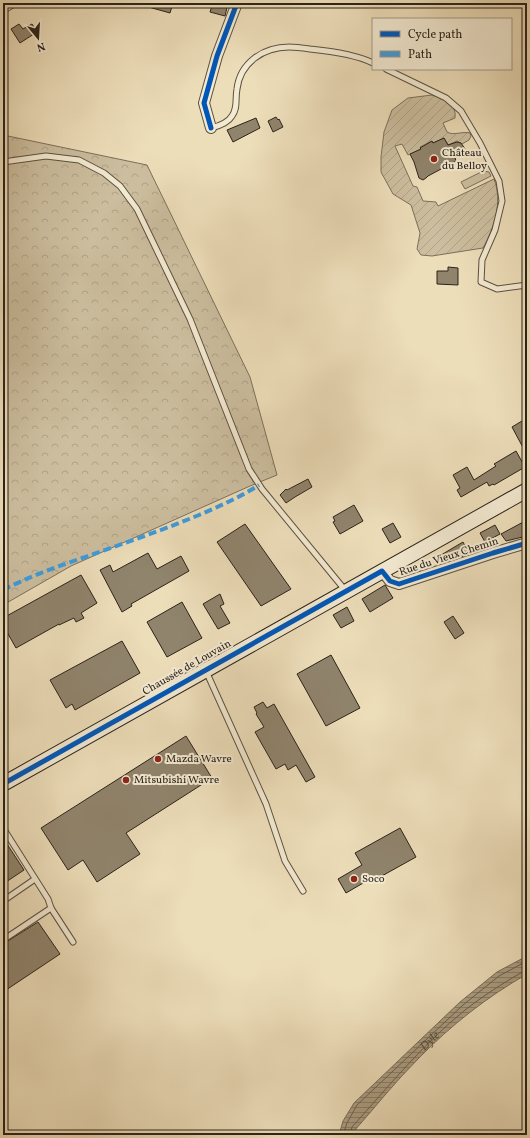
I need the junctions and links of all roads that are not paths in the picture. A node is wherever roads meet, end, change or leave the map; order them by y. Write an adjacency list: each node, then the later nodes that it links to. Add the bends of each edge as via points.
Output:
1 (11, 3): 3 (street)
2 (237, 3): 6 (street, via 217,56 204,103)
3 (3, 8)
4 (372, 63): 6 (lane, via 333,52 288,47 258,54 248,63 240,76 236,108 232,116 227,122)
5 (388, 70): 8 (lane, via 446,98 461,111 498,181 502,201 495,230 482,260 481,282 497,289)
6 (211, 128)
7 (3, 162): 12 (lane, via 46,156 79,160 104,173 120,186 136,209 190,319 249,469 262,489)
8 (527, 285)
9 (527, 490): 11 (main road, Chaussée de Louvain)
10 (527, 543): 11 (street, Rue du Vieux Chemin, via 399,584 390,581)
11 (382, 571): 12 (main road, Chaussée de Louvain)
12 (346, 591): 13 (main road, Chaussée de Louvain)
13 (205, 670): 14 (main road, Chaussée de Louvain); 17 (lane, via 266,804 285,861)
14 (3, 784)
15 (3, 831): 16 (lane)
16 (35, 879): 18 (lane); 19 (lane)
17 (303, 892)
18 (3, 901)
19 (51, 908): 20 (lane); 21 (lane)
20 (3, 940)
21 (73, 942)

